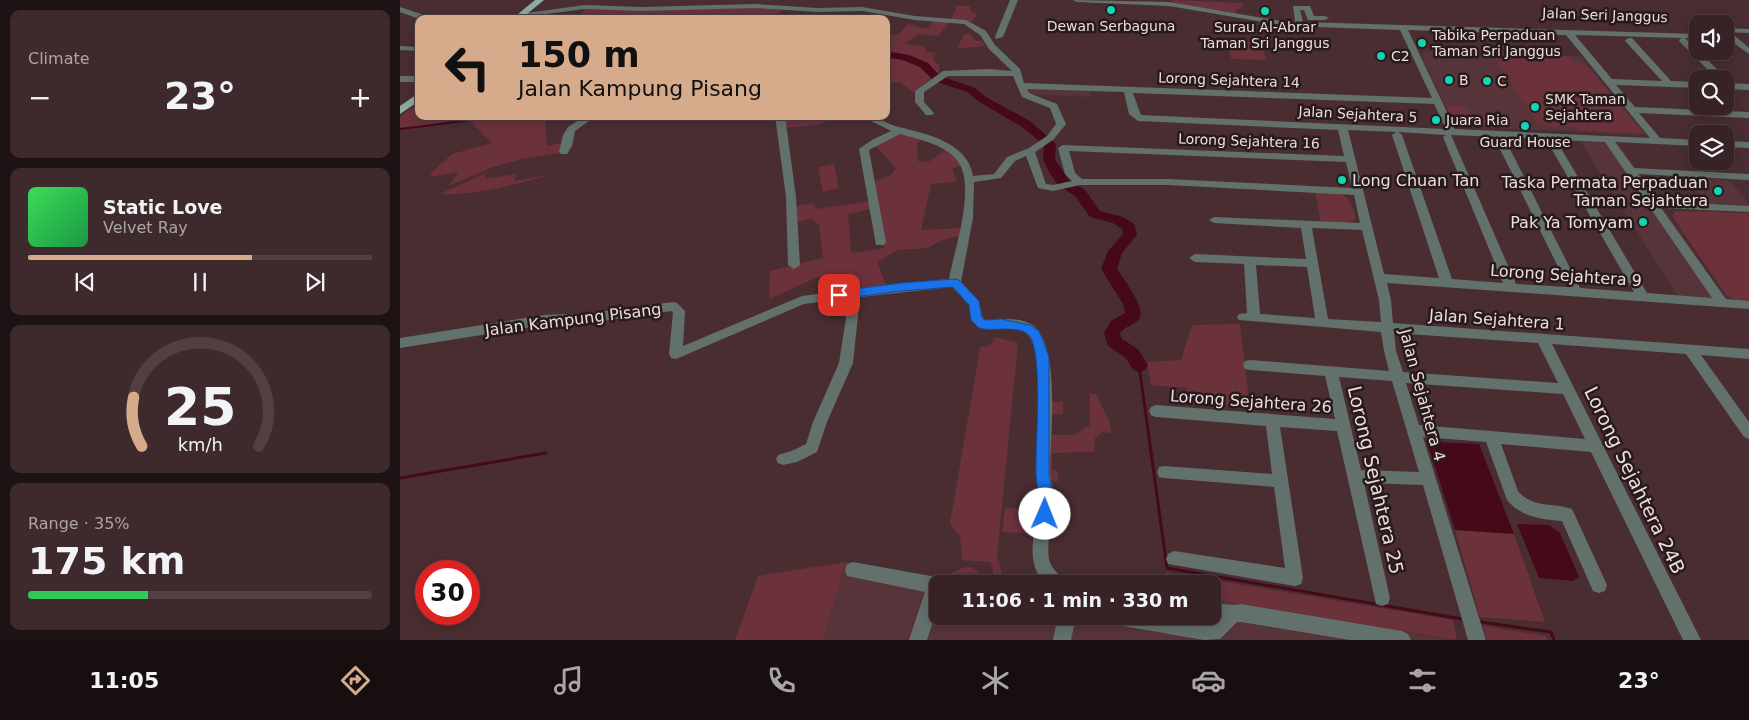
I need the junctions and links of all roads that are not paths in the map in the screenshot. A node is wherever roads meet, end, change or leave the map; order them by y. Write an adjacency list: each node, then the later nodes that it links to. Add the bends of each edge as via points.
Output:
1 (540, 0): 5 (main road)
2 (1014, 0): 18 (street)
3 (1077, 0): 8 (street, Jalan Seri Janggus, via 1169,4)
4 (400, 9): 6 (street)
5 (529, 12): 7 (street); 27 (street, via 585,7 756,6 862,9 966,22 983,34)
6 (416, 15)
7 (522, 15)
8 (1299, 24): 9 (street, Jalan Seri Janggus, via 1296,8 1307,8 1311,18); 11 (street, Jalan Seri Janggus)
9 (1480, 26): 10 (street, Jalan Seri Janggus); 11 (street, Jalan Seri Janggus); 16 (street, Jalan Seri Janggus)
10 (1649, 29): 12 (street, Jalan Seri Janggus); 15 (street)
11 (1404, 30): 16 (street, Jalan Seri Janggus); 38 (street)
12 (1689, 30)
13 (1749, 31): 14 (street)
14 (1734, 34)
15 (1656, 35): 16 (street, Jalan Seri Janggus); 17 (street, Jalan Seri Janggus)
16 (1572, 36): 30 (street)
17 (1689, 36)
18 (999, 37)
19 (1734, 38): 23 (street)
20 (1734, 38): 23 (street)
21 (1629, 40): 31 (street)
22 (1683, 40): 26 (street)
23 (1748, 44)
24 (400, 48): 25 (street)
25 (415, 49)
26 (1713, 70)
27 (1017, 74): 33 (street); 41 (street, via 943,74 919,91 920,102)
28 (400, 79): 29 (street)
29 (415, 79)
30 (1609, 82): 31 (street); 39 (street)
31 (1669, 84): 32 (street)
32 (1689, 85)
33 (1020, 86): 36 (street, Lorong Sejahtera 14); 58 (street, via 1025,95 1050,103 1056,109 1061,124)
34 (1734, 86): 35 (street)
35 (1749, 87)
36 (1128, 90): 38 (street, Lorong Sejahtera 14); 46 (street, Jalan Sejahtera 5, via 1138,118)
37 (415, 99): 40 (main road)
38 (1437, 101): 48 (street)
39 (1632, 110): 42 (street); 53 (street)
40 (400, 111)
41 (930, 113)
42 (1749, 115)
43 (585, 120): 57 (street, via 572,128)
44 (781, 120): 74 (street, via 791,198)
45 (877, 120): 47 (street)
46 (1342, 127): 48 (street, Jalan Sejahtera 5); 59 (street, Jalan Sejahtera 4)
47 (900, 130): 62 (street, via 947,147 962,160); 70 (street, via 864,149)
48 (1450, 134): 51 (street, Jalan Sejahtera 5); 78 (street)
49 (1397, 135): 77 (street)
50 (1500, 139): 79 (street)
51 (1609, 140): 53 (street, Jalan Sejahtera 5); 60 (street)
52 (1552, 141): 81 (street)
53 (1658, 142): 54 (street, Jalan Sejahtera 5)
54 (1689, 143)
55 (1734, 145): 56 (street)
56 (1749, 146)
57 (564, 152)
58 (1030, 152): 62 (street, via 1011,159 996,176); 63 (street, via 1042,186 1053,188)
59 (1350, 159): 63 (street, Lorong Sejahtera 16, via 1063,148 1070,174); 64 (street, Jalan Sejahtera 4)
60 (1631, 171): 61 (street); 65 (street)
61 (1749, 177)
62 (968, 179): 76 (street, via 969,214)
63 (1080, 182): 64 (street, via 1168,182)
64 (1358, 192): 69 (street, Jalan Sejahtera 4)
65 (1654, 204): 66 (street); 82 (street)
66 (1749, 209)
67 (1214, 220): 68 (street)
68 (1306, 224): 69 (street); 73 (street)
69 (1366, 227): 75 (street, Jalan Sejahtera 4)
70 (880, 242)
71 (1195, 258): 72 (street)
72 (1250, 260): 73 (street); 84 (street, Jalan Sejahtera 1, via 1248,317)
73 (1313, 263): 84 (street)
74 (794, 265)
75 (1380, 278): 77 (street, Lorong Sejahtera 9); 85 (street, Jalan Sejahtera 4)
76 (955, 283): 80 (street, Jalan Kampung Pisang); 108 (street, via 975,304 977,320 983,325 1001,324 1030,329 1043,357 1043,475 1047,501 1040,559)
77 (1447, 283): 78 (street, Lorong Sejahtera 9)
78 (1511, 288): 79 (street, Lorong Sejahtera 9)
79 (1576, 292): 81 (street, Lorong Sejahtera 9)
80 (854, 293): 87 (street, Jalan Kampung Pisang, via 794,302 676,354 679,311 673,306 589,318 544,320); 101 (street, via 846,363 812,448 797,456)
81 (1643, 297): 82 (street, Lorong Sejahtera 9)
82 (1722, 303): 83 (street, Lorong Sejahtera 9)
83 (1749, 305)
84 (1322, 323): 85 (street, Jalan Sejahtera 1)
85 (1386, 327): 86 (street, Jalan Sejahtera 1); 92 (street, Jalan Sejahtera 4)
86 (1542, 338): 88 (street, Jalan Sejahtera 1); 93 (street, Lorong Sejahtera 24B)
87 (400, 343)
88 (1689, 349): 89 (street, Jalan Sejahtera 1); 98 (street)
89 (1749, 354)
90 (1250, 365): 91 (street)
91 (1331, 371): 92 (street); 96 (street, Lorong Sejahtera 25)
92 (1394, 376): 93 (street); 97 (street, Jalan Sejahtera 4)
93 (1567, 389): 100 (street, Lorong Sejahtera 24B)
94 (1156, 411): 95 (street, Lorong Sejahtera 26)
95 (1272, 420): 96 (street, Lorong Sejahtera 26); 105 (street)
96 (1343, 426): 103 (street, Lorong Sejahtera 25)
97 (1414, 430): 99 (street); 104 (street, Jalan Sejahtera 4)
98 (1749, 433)
99 (1491, 437): 100 (street); 110 (street, via 1516,503 1531,510 1567,514)
100 (1596, 446): 123 (street, Lorong Sejahtera 24B)
101 (783, 458)
102 (1164, 472): 105 (street)
103 (1354, 476): 104 (street); 111 (street, Lorong Sejahtera 25)
104 (1428, 479): 122 (street, Jalan Sejahtera 4)
105 (1281, 481): 106 (street, via 1295,578)
106 (1174, 559)
107 (853, 570): 109 (street)
108 (1047, 575)
109 (929, 584)
110 (1599, 585)
111 (1382, 598)
112 (929, 609): 119 (street)
113 (1221, 612): 114 (street)
114 (1233, 614): 117 (street); 118 (street)
115 (1065, 625): 120 (street)
116 (1159, 625): 117 (street)
117 (1214, 637)
118 (1371, 637): 121 (street)
119 (918, 640)
120 (1062, 640)
121 (1402, 640)
122 (1477, 640)
123 (1692, 640)

